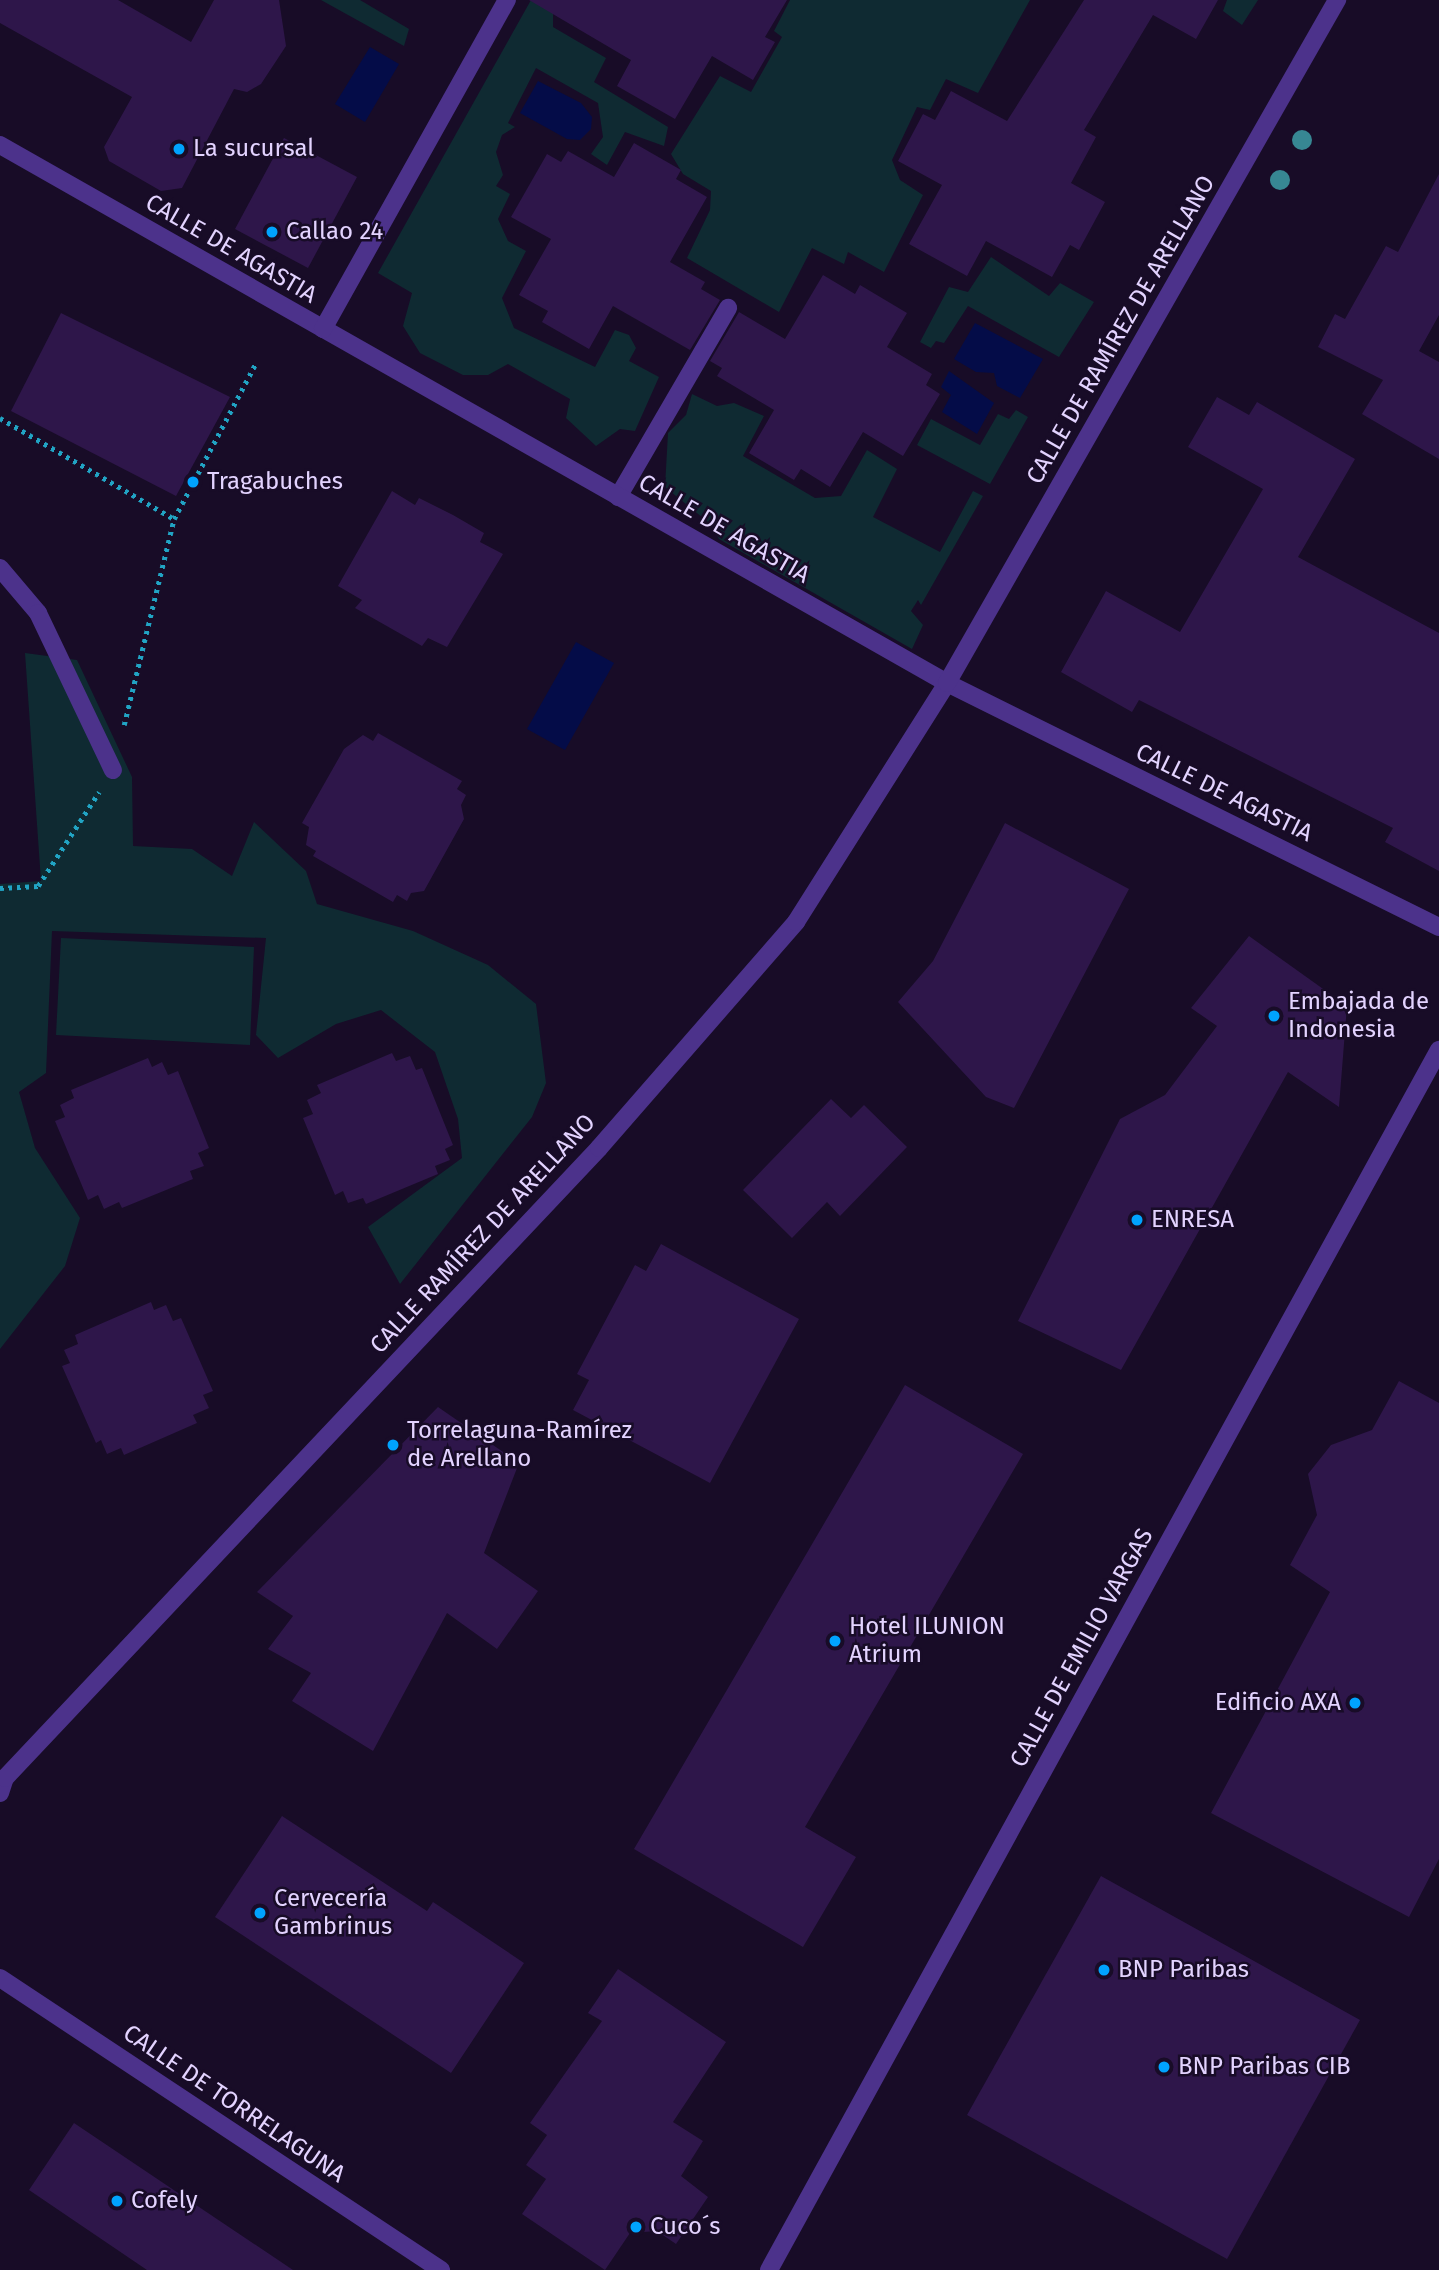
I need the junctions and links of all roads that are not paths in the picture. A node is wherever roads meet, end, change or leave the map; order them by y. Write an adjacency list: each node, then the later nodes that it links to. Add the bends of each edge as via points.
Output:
1 (507, 0): 5 (street)
2 (1337, 0): 8 (street, CALLE DE RAMÍREZ DE ARELLANO)
3 (0, 145): 5 (street, CALLE DE AGASTIA)
4 (727, 308): 6 (street)
5 (323, 329): 6 (street, CALLE DE AGASTIA)
6 (618, 496): 8 (street, CALLE DE AGASTIA)
7 (0, 568): 9 (street, via 38,613)
8 (947, 683): 10 (street, CALLE DE AGASTIA); 12 (street, CALLE RAMÍREZ DE ARELLANO, via 796,922 599,1148)
9 (113, 770)
10 (1439, 927)
11 (1439, 1050): 15 (street, CALLE DE EMILIO VARGAS)
12 (2, 1783)
13 (0, 1978): 14 (street, CALLE DE TORRELAGUNA)
14 (441, 2270)
15 (769, 2270)

